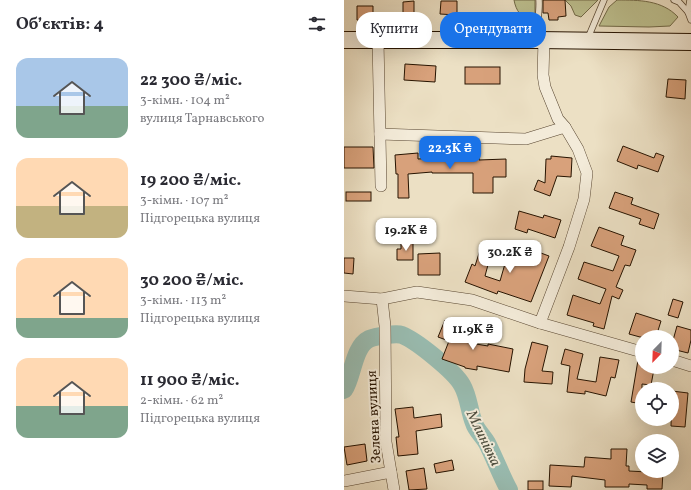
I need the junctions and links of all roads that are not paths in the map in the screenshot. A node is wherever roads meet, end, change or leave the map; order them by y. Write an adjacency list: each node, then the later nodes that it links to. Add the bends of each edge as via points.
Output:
1 (539, 0): 5 (lane)
2 (604, 0): 11 (lane)
3 (674, 0): 6 (lane)
4 (690, 0): 6 (lane)
5 (540, 12)
6 (688, 12): 7 (lane)
7 (691, 20)
8 (344, 40): 9 (main road)
9 (356, 40)
10 (546, 40): 11 (main road)
11 (587, 40): 12 (main road)
12 (691, 42)
13 (378, 48): 16 (street)
14 (541, 48): 15 (street, via 545,87 558,119)
15 (565, 127): 16 (street, via 526,140); 20 (street, via 578,149 587,173 584,200)
16 (380, 134): 17 (street)
17 (381, 186)
18 (344, 296): 19 (street)
19 (382, 299): 20 (street, via 417,292 472,300); 24 (street, Зелена вулиця, via 385,326 386,442)
20 (540, 323): 21 (street)
21 (635, 350)
22 (679, 362): 23 (street)
23 (691, 366)
24 (391, 472): 25 (street); 26 (street, Зелена вулиця)
25 (344, 480)
26 (394, 490)

